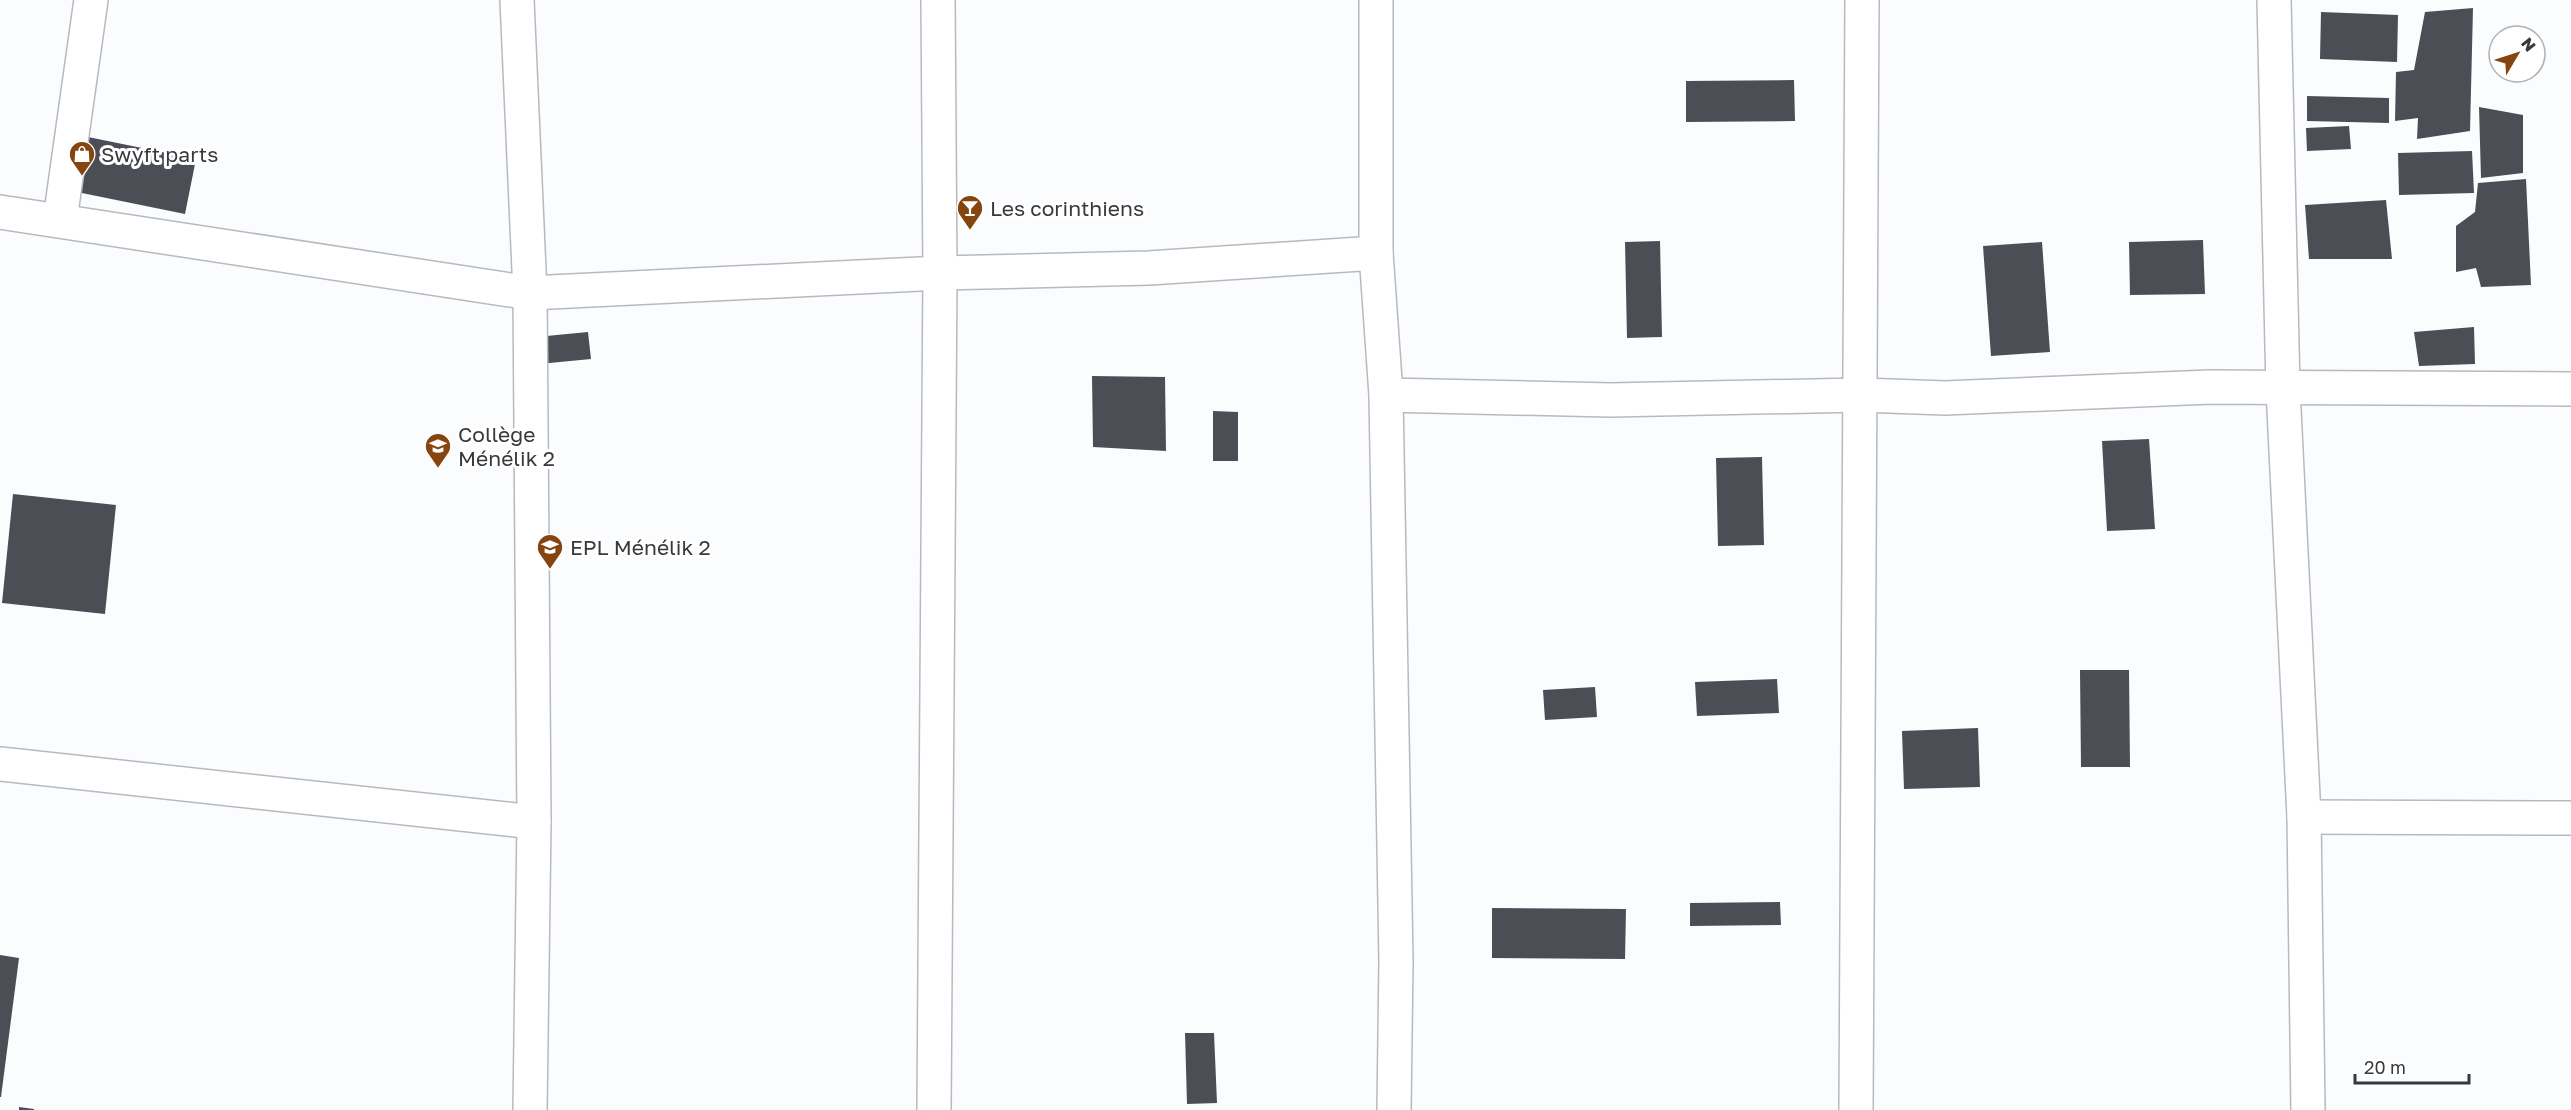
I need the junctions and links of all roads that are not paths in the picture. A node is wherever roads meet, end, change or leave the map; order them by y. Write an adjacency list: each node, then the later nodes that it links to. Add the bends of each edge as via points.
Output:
1 (91, 0): 8 (street)
2 (517, 0): 11 (street)
3 (938, 0): 10 (street)
4 (1376, 0): 9 (street)
5 (1862, 0): 15 (street)
6 (2274, 0): 12 (street)
7 (0, 212): 8 (street)
8 (60, 220): 11 (street)
9 (1376, 253): 10 (street, via 1149,268); 14 (street)
10 (940, 273): 11 (street); 21 (street)
11 (530, 293): 19 (street)
12 (2283, 389): 13 (street); 15 (street, via 2210,387 1945,398); 17 (street)
13 (2571, 389)
14 (1386, 395): 15 (street, via 1610,400); 22 (street, via 1396,960)
15 (1861, 395): 23 (street)
16 (0, 764): 19 (street)
17 (2304, 817): 18 (street); 24 (street)
18 (2571, 818)
19 (534, 822): 20 (street)
20 (530, 1110)
21 (934, 1110)
22 (1394, 1110)
23 (1856, 1110)
24 (2308, 1110)

